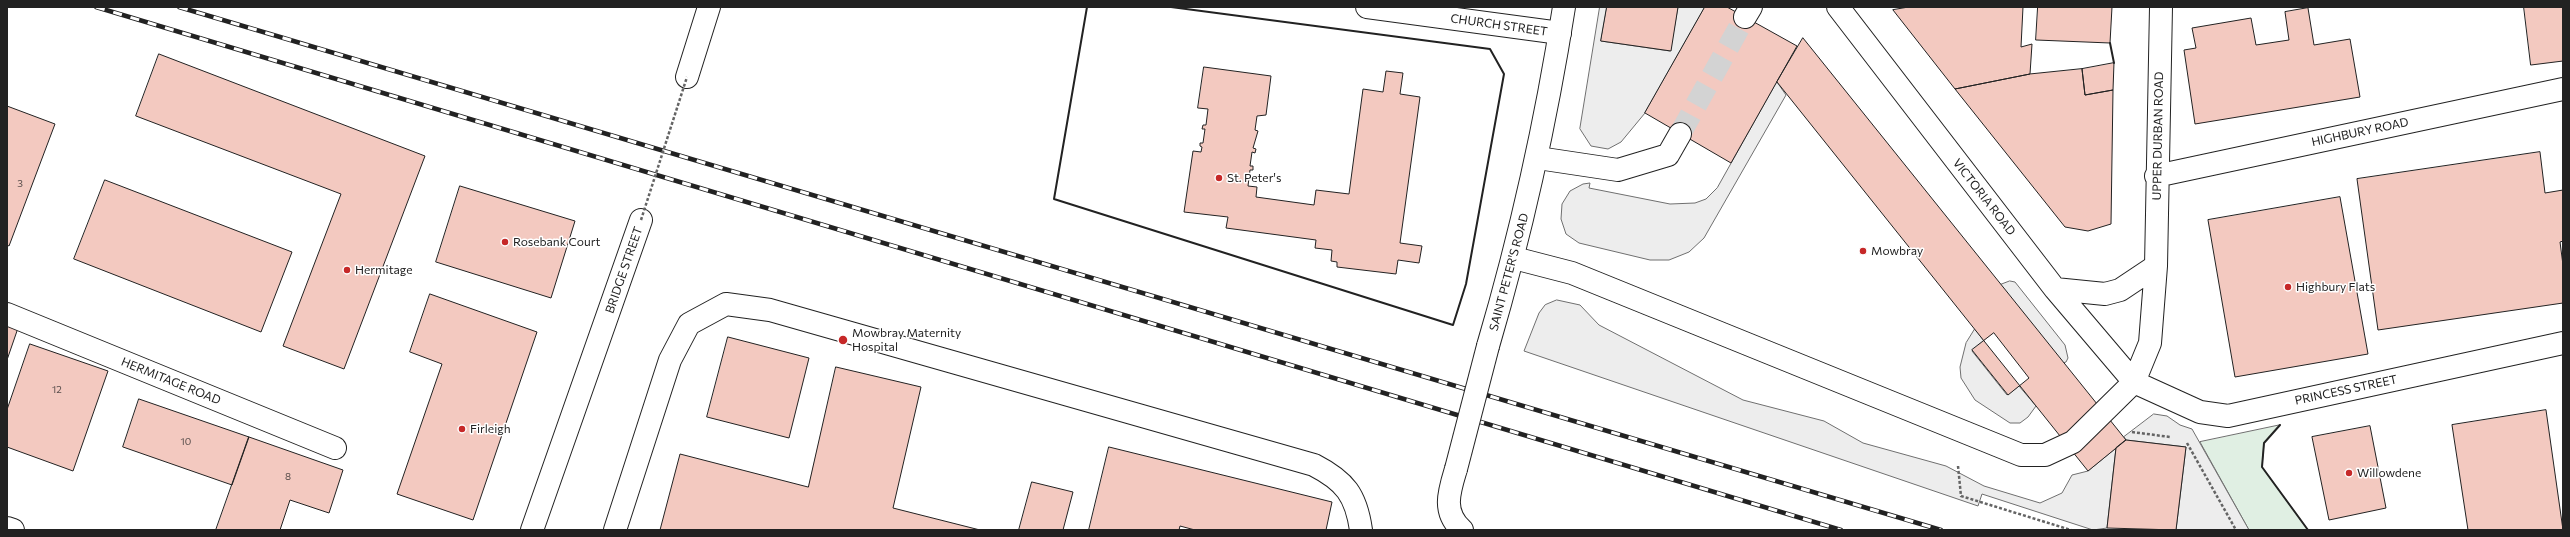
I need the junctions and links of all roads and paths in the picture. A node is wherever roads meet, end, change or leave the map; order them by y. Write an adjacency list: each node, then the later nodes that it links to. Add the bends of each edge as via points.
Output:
1 (709, 7): 7 (street)
2 (1367, 7): 6 (street, CHURCH STREET)
3 (1564, 7): 6 (street, SAINT PETER'S ROAD)
4 (1838, 7): 15 (street, VICTORIA ROAD)
5 (2161, 7): 11 (street, UPPER DURBAN ROAD)
6 (1560, 33): 10 (street, SAINT PETER'S ROAD)
7 (687, 77): 12 (path, BRIDGE STREET, bridge)
8 (2563, 89): 11 (street, HIGHBURY ROAD)
9 (1680, 134): 10 (street, via 1668,155 1618,170)
10 (1538, 158): 13 (street, SAINT PETER'S ROAD)
11 (2156, 176): 14 (street, UPPER DURBAN ROAD)
12 (642, 220): 26 (street, BRIDGE STREET)
13 (1514, 258): 20 (street, via 1572,273); 29 (street, SAINT PETER'S ROAD, bridge, via 1448,496 1449,514)
14 (2156, 266): 15 (street, via 2120,290 2105,294); 18 (street, UPPER DURBAN ROAD, via 2150,343)
15 (2055, 289): 18 (street, VICTORIA ROAD)
16 (7, 314): 23 (street, HERMITAGE ROAD)
17 (2563, 343): 18 (street, PRINCESS STREET, via 2228,416 2200,412)
18 (2134, 382): 19 (street)
19 (2109, 407): 20 (street, via 2073,442 2045,455 2021,455); 21 (path, via 2130,432)
20 (1953, 428): 30 (path, via 1961,496)
21 (2177, 438)
22 (2184, 439): 31 (path)
23 (335, 448)
24 (7, 528): 25 (street)
25 (13, 530)
26 (532, 530)
27 (615, 530): 28 (street, via 670,360 689,324 726,304 770,310 1314,465 1335,476 1351,493)
28 (1361, 530)
29 (1462, 530)
30 (2071, 530)
31 (2236, 530)

